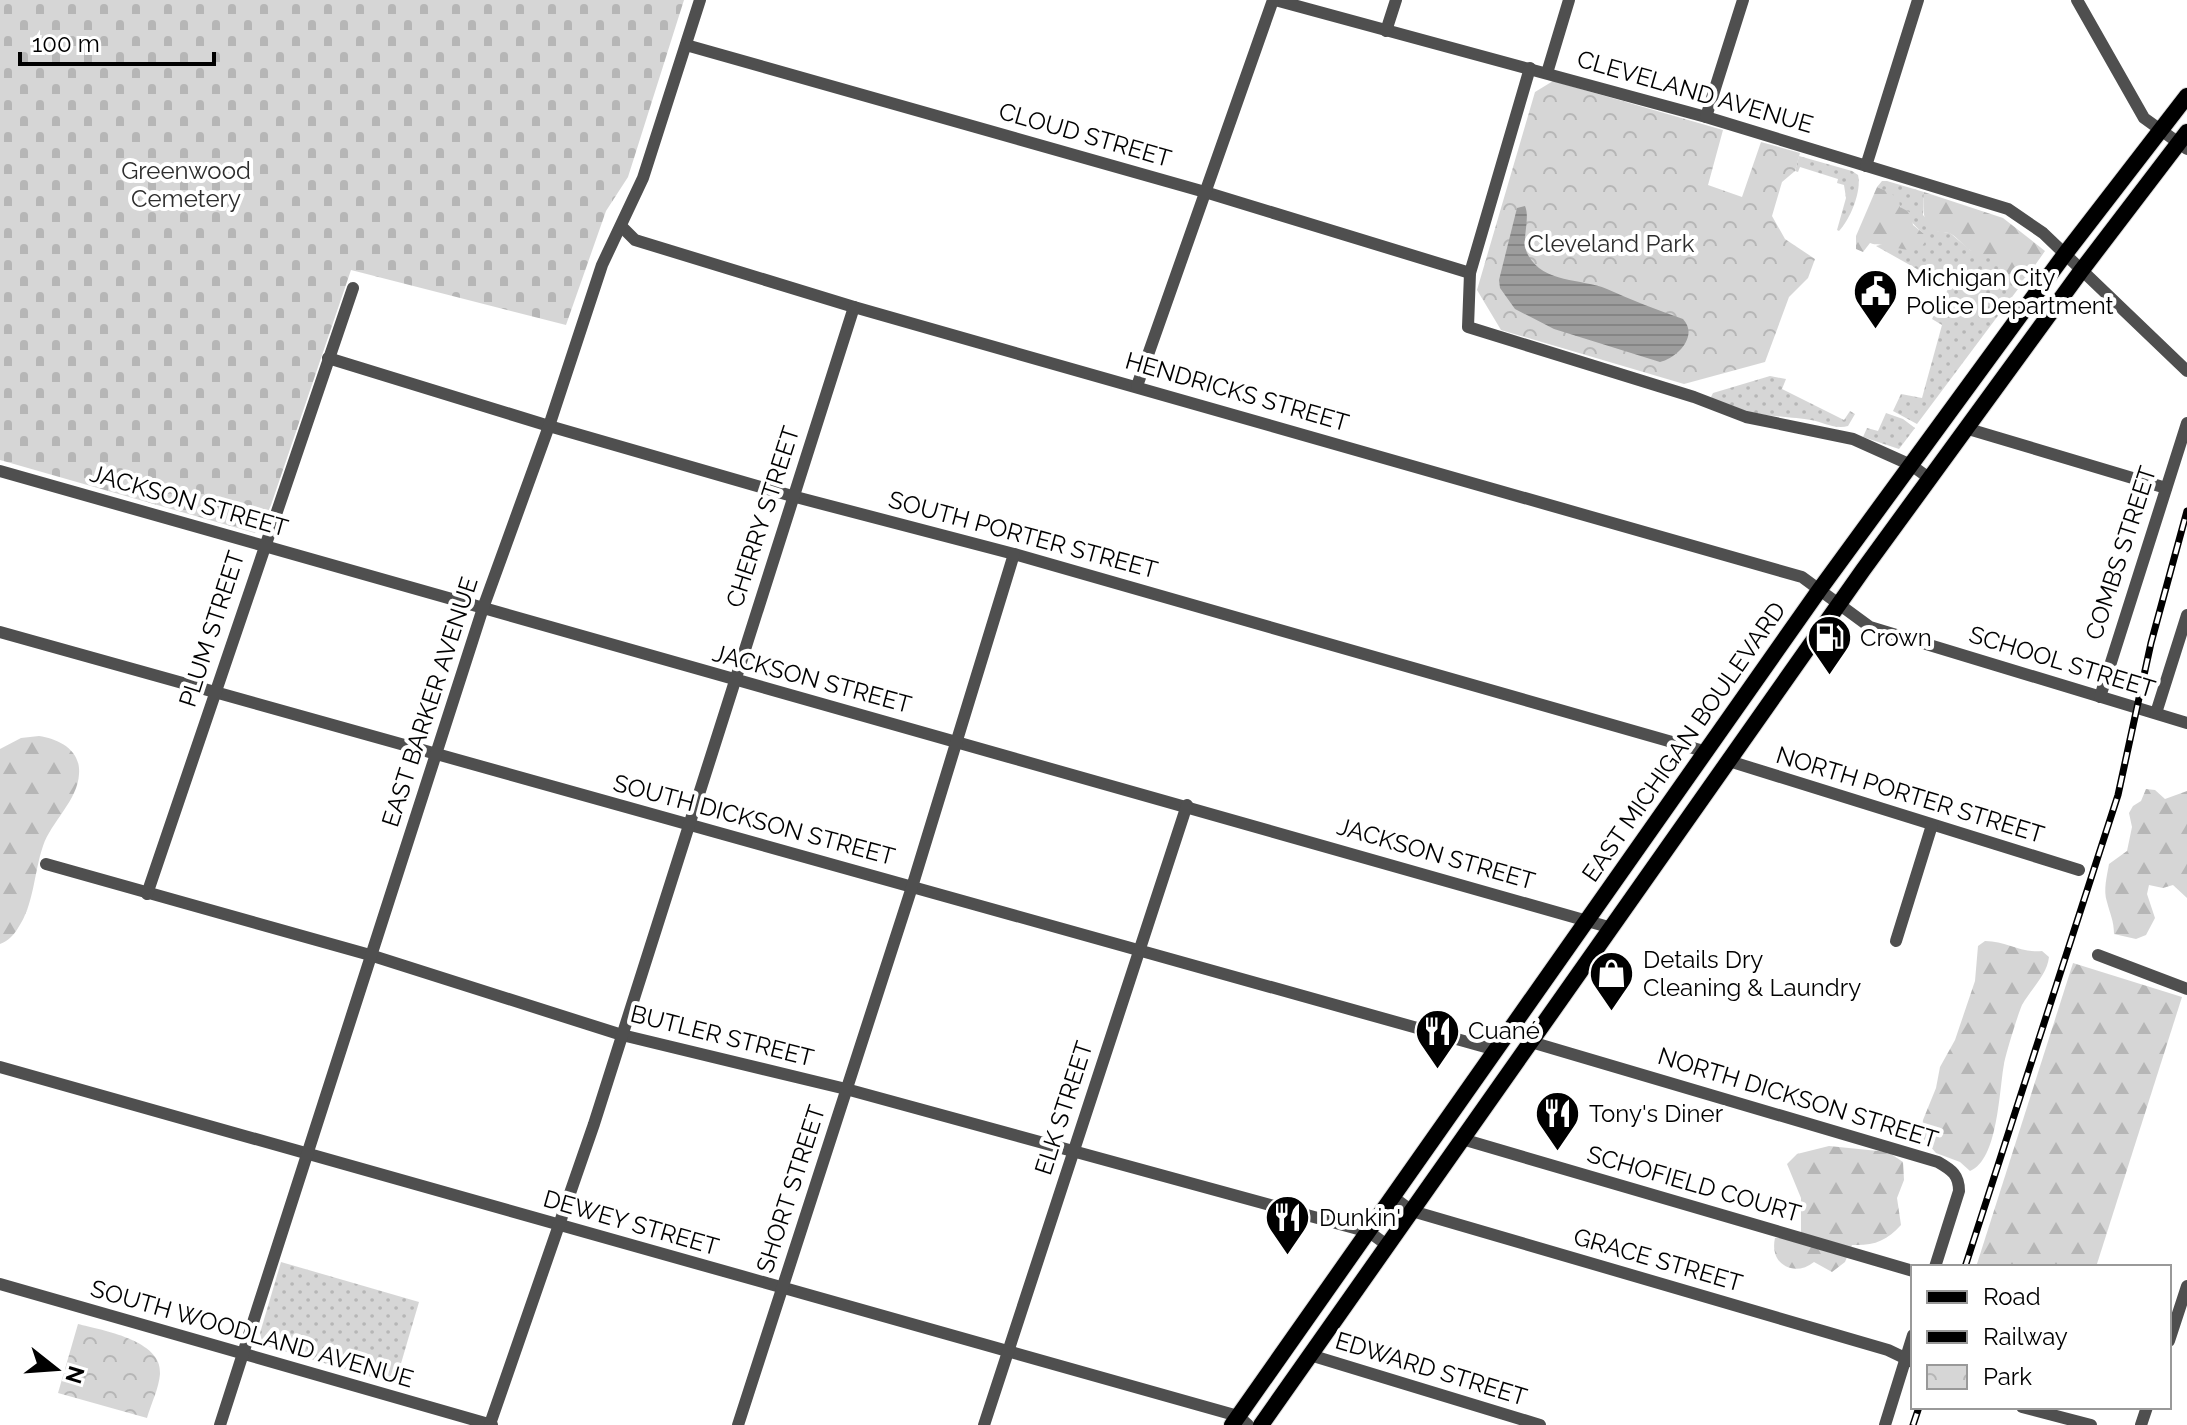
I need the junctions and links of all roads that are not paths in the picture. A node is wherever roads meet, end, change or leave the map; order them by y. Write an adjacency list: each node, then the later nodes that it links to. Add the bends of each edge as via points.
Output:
1 (700, 0): 9 (street, EAST BARKER AVENUE)
2 (1274, 0): 8 (street, CLEVELAND AVENUE); 17 (street)
3 (1396, 0): 8 (street)
4 (1569, 0): 11 (street)
5 (1743, 0): 13 (street)
6 (1918, 0): 16 (street)
7 (2082, 3): 14 (street, via 2144,118)
8 (1386, 31): 10 (street, CLEVELAND AVENUE)
9 (686, 45): 17 (street, CLOUD STREET); 18 (street, EAST BARKER AVENUE, via 643,178)
10 (1530, 68): 11 (street, CLEVELAND AVENUE); 21 (street)
11 (1547, 73): 13 (street, CLEVELAND AVENUE)
12 (2187, 96): 14 (main road, EAST MICHIGAN BOULEVARD)
13 (1706, 117): 16 (street, CLEVELAND AVENUE)
14 (2161, 130): 15 (street); 19 (main road, EAST MICHIGAN BOULEVARD)
15 (2184, 141): 20 (main road, EAST MICHIGAN BOULEVARD)
16 (1866, 166): 19 (street, CLEVELAND AVENUE, via 2008,209)
17 (1205, 192): 21 (street, CLOUD STREET); 26 (street)
18 (621, 226): 23 (street, HENDRICKS STREET, via 635,240); 28 (street, EAST BARKER AVENUE, via 602,265)
19 (2065, 254): 20 (street, CLEVELAND AVENUE); 30 (main road, EAST MICHIGAN BOULEVARD)
20 (2081, 271): 25 (street); 29 (main road, EAST MICHIGAN BOULEVARD)
21 (1470, 273): 30 (street, via 1468,327 1746,417 1853,439)
22 (353, 288): 24 (street, PLUM STREET)
23 (854, 307): 26 (street, HENDRICKS STREET); 34 (street, CHERRY STREET)
24 (328, 358): 28 (street, SOUTH PORTER STREET); 35 (street, PLUM STREET)
25 (2187, 371)
26 (1137, 386): 37 (street, HENDRICKS STREET, via 1802,577)
27 (2187, 423): 33 (street, COMBS STREET)
28 (549, 426): 34 (street, SOUTH PORTER STREET); 39 (street, EAST BARKER AVENUE)
29 (1965, 428): 32 (main road, EAST MICHIGAN BOULEVARD); 33 (street)
30 (1911, 465): 32 (street); 37 (main road, EAST MICHIGAN BOULEVARD)
31 (0, 471): 35 (street, JACKSON STREET)
32 (1929, 478): 38 (main road, EAST MICHIGAN BOULEVARD)
33 (2166, 488): 44 (street, COMBS STREET)
34 (792, 496): 36 (street, SOUTH PORTER STREET); 42 (street, CHERRY STREET)
35 (264, 544): 39 (street, JACKSON STREET); 43 (street, PLUM STREET)
36 (1014, 554): 47 (street, SHORT STREET); 48 (street, SOUTH PORTER STREET)
37 (1820, 589): 38 (street, HENDRICKS STREET); 48 (main road, EAST MICHIGAN BOULEVARD)
38 (1839, 603): 44 (street, SCHOOL STREET, via 1870,627); 50 (main road, EAST MICHIGAN BOULEVARD)
39 (483, 608): 42 (street, JACKSON STREET); 49 (street, EAST BARKER AVENUE)
40 (2187, 615): 45 (street)
41 (0, 632): 43 (street, SOUTH DICKSON STREET)
42 (734, 681): 47 (street, JACKSON STREET); 52 (street, CHERRY STREET)
43 (215, 691): 49 (street, SOUTH DICKSON STREET); 57 (street, PLUM STREET)
44 (2100, 697): 45 (street, SCHOOL STREET)
45 (2156, 713): 46 (street, SCHOOL STREET)
46 (2187, 723)
47 (957, 741): 51 (street, JACKSON STREET); 56 (street, SHORT STREET)
48 (1707, 752): 58 (main road, EAST MICHIGAN BOULEVARD)
49 (436, 755): 52 (street, SOUTH DICKSON STREET); 62 (street, EAST BARKER AVENUE)
50 (1729, 761): 53 (street, NORTH PORTER STREET); 59 (main road, EAST MICHIGAN BOULEVARD)
51 (1187, 805): 58 (street, JACKSON STREET); 61 (street, ELK STREET)
52 (689, 825): 56 (street, SOUTH DICKSON STREET); 65 (street, CHERRY STREET)
53 (1932, 825): 55 (street, NORTH PORTER STREET); 60 (street)
54 (46, 864): 57 (street, BUTLER STREET)
55 (2079, 870)
56 (912, 887): 61 (street, SOUTH DICKSON STREET); 69 (street, SHORT STREET)
57 (147, 894): 62 (street, BUTLER STREET)
58 (1588, 921): 59 (street, JACKSON STREET); 67 (main road, EAST MICHIGAN BOULEVARD)
59 (1612, 928): 66 (main road, EAST MICHIGAN BOULEVARD)
60 (1896, 941)
61 (1140, 949): 67 (street, SOUTH DICKSON STREET); 71 (street, ELK STREET)
62 (370, 955): 65 (street, BUTLER STREET); 72 (street, EAST BARKER AVENUE)
63 (2098, 955): 64 (street)
64 (2187, 989)
65 (622, 1035): 69 (street, BUTLER STREET); 75 (street, CHERRY STREET)
66 (1531, 1042): 70 (main road, EAST MICHIGAN BOULEVARD); 78 (street, NORTH DICKSON STREET, via 1938,1162 1959,1180 1959,1191)
67 (1496, 1050): 73 (main road, EAST MICHIGAN BOULEVARD)
68 (0, 1067): 72 (street, DEWEY STREET)
69 (846, 1089): 71 (street, BUTLER STREET); 82 (street, SHORT STREET)
70 (1462, 1139): 74 (main road, EAST MICHIGAN BOULEVARD); 79 (street, SCHOFIELD COURT)
71 (1073, 1153): 76 (street, BUTLER STREET); 84 (street, ELK STREET)
72 (306, 1154): 75 (street, DEWEY STREET); 85 (street, EAST BARKER AVENUE)
73 (1393, 1197): 74 (street, GRACE STREET); 76 (main road, EAST MICHIGAN BOULEVARD)
74 (1412, 1211): 77 (main road, EAST MICHIGAN BOULEVARD); 87 (street, GRACE STREET)
75 (557, 1225): 82 (street, DEWEY STREET); 91 (street, CHERRY STREET)
76 (1369, 1232): 77 (street, BUTLER STREET); 89 (main road, EAST MICHIGAN BOULEVARD)
77 (1387, 1245): 86 (main road, EAST MICHIGAN BOULEVARD)
78 (1936, 1265)
79 (1911, 1270)
80 (0, 1284): 85 (street, SOUTH WOODLAND AVENUE)
81 (2187, 1286): 83 (street)
82 (783, 1288): 84 (street, DEWEY STREET); 92 (street, SHORT STREET)
83 (2171, 1335)
84 (1008, 1350): 89 (street, DEWEY STREET); 93 (street, ELK STREET)
85 (242, 1354): 90 (street, EAST BARKER AVENUE); 91 (street, SOUTH WOODLAND AVENUE)
86 (1310, 1355): 94 (main road, EAST MICHIGAN BOULEVARD); 95 (street, EDWARD STREET)
87 (1909, 1360): 96 (street)
88 (2030, 1409): 97 (street)
89 (1239, 1422)
90 (220, 1425)
91 (491, 1425)
92 (738, 1425)
93 (984, 1425)
94 (1261, 1425)
95 (1540, 1425)
96 (1885, 1425)
97 (2091, 1425)

